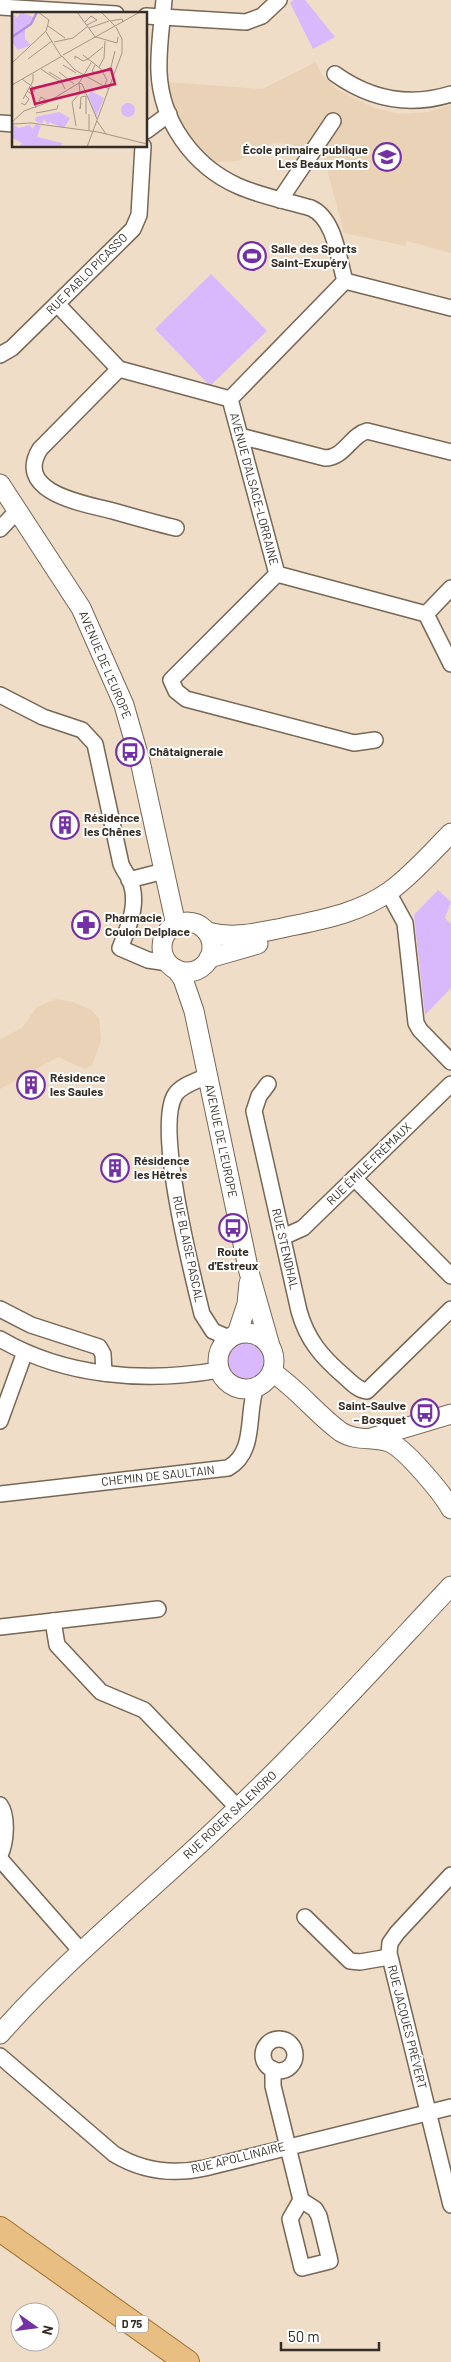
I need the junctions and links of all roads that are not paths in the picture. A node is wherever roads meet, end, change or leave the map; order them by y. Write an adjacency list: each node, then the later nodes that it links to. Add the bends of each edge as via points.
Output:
1 (164, 0): 7 (street)
2 (279, 0): 7 (street, via 262,16 246,22)
3 (84, 6): 4 (street); 5 (street)
4 (0, 7)
5 (108, 12)
6 (148, 16): 7 (street)
7 (162, 17): 10 (street, via 159,72)
8 (335, 74): 9 (street, via 357,88 387,99 420,100)
9 (451, 94)
10 (169, 114): 12 (street); 14 (street, via 186,144 210,170 240,187)
11 (333, 121): 14 (street)
12 (148, 130)
13 (143, 148): 16 (street, RUE PABLO PICASSO, via 136,224)
14 (280, 200): 15 (street, via 315,210 326,221)
15 (345, 281): 17 (street); 20 (street, AVENUE D'ALSACE-LORRAINE)
16 (57, 304): 18 (street, RUE PABLO PICASSO, via 12,348); 19 (street)
17 (451, 308)
18 (0, 355)
19 (119, 369): 20 (street); 25 (street, via 40,449 34,463 36,474 42,484 59,496)
20 (230, 399): 21 (street, AVENUE D'ALSACE-LORRAINE)
21 (240, 436): 22 (street, via 325,458 336,455 367,431); 27 (street, AVENUE D'ALSACE-LORRAINE)
22 (451, 452)
23 (0, 484): 24 (street, AVENUE DE L'EUROPE)
24 (17, 511): 26 (street); 35 (street, AVENUE DE L'EUROPE, via 73,595 110,670 135,741)
25 (176, 528)
26 (0, 529)
27 (277, 574): 29 (street, AVENUE D'ALSACE-LORRAINE); 32 (street, via 171,680 176,691 186,699 354,743)
28 (451, 588): 29 (street)
29 (426, 614): 30 (street)
30 (451, 664)
31 (0, 695): 36 (street, via 43,718 74,726 89,736 98,750 121,864)
32 (375, 740)
33 (451, 833): 37 (street)
34 (451, 849): 37 (street, via 412,888)
35 (164, 871): 36 (street); 38 (street, AVENUE DE L'EUROPE)
36 (129, 880): 41 (street, via 134,910 120,948)
37 (391, 897): 39 (street, via 316,921 238,936); 40 (street, via 377,913 343,926 240,948); 43 (street, via 405,923 416,1023)
38 (176, 925): 39 (street, via 194,923); 41 (street, via 163,941 163,954)
39 (207, 932): 40 (street, via 212,944)
40 (206, 961): 41 (street, via 189,972); 42 (street, AVENUE DE L'EUROPE, via 195,994)
41 (172, 966): 42 (street, AVENUE DE L'EUROPE, via 184,982)
42 (194, 1011): 44 (street, AVENUE DE L'EUROPE)
43 (451, 1062)
44 (208, 1076): 49 (street, AVENUE DE L'EUROPE); 53 (street, RUE BLAISE PASCAL, via 175,1094 169,1140 174,1184 202,1314 213,1331)
45 (268, 1084): 48 (street, RUE STENDHAL, via 254,1111)
46 (451, 1084): 47 (street, RUE ÉMILE FRÉMAUX)
47 (354, 1178): 48 (street, RUE ÉMILE FRÉMAUX, via 304,1228); 50 (street)
48 (283, 1237): 52 (street, RUE STENDHAL, via 299,1311 312,1343 357,1388 367,1391)
49 (249, 1272): 53 (street, AVENUE DE L'EUROPE, via 247,1304); 55 (street, AVENUE DE L'EUROPE)
50 (451, 1276)
51 (0, 1309): 59 (street, via 31,1325 99,1347 103,1354)
52 (451, 1309)
53 (233, 1336): 55 (street, via 256,1334); 57 (street, via 219,1352)
54 (0, 1339): 56 (street)
55 (270, 1346): 58 (street, via 274,1362)
56 (25, 1352): 59 (street); 62 (street)
57 (219, 1370): 59 (street, via 171,1376); 60 (street, via 224,1379 236,1387)
58 (272, 1372): 60 (street); 64 (street, via 290,1384 341,1432 352,1438)
59 (104, 1373)
60 (256, 1387): 66 (street, CHEMIN DE SAULTAIN, via 245,1447 236,1463 228,1468)
61 (451, 1414): 63 (street)
62 (0, 1421)
63 (408, 1428): 64 (street, via 389,1431); 65 (street, via 401,1435)
64 (368, 1440): 65 (street, via 390,1442)
65 (401, 1450): 67 (street, via 441,1493)
66 (0, 1494)
67 (451, 1509)
68 (451, 1586): 73 (street, RUE ROGER SALENGRO)
69 (158, 1609): 70 (street)
70 (53, 1621): 71 (street); 73 (street, via 57,1645 101,1692 144,1710)
71 (0, 1627)
72 (0, 1805): 74 (street, via 4,1816)
73 (238, 1808): 78 (street, RUE ROGER SALENGRO)
74 (0, 1855)
75 (0, 1859): 78 (street)
76 (451, 1875): 79 (street, RUE JACQUES PRÉVERT, via 397,1932 390,1944)
77 (305, 1917): 79 (street, via 350,1960 360,1962)
78 (80, 1950): 80 (street, RUE ROGER SALENGRO)
79 (389, 1957): 84 (street, RUE JACQUES PRÉVERT)
80 (0, 2034)
81 (0, 2056): 85 (street, RUE APOLLINAIRE, via 114,2154 143,2167 175,2172 198,2169)
82 (274, 2069): 85 (street, via 273,2086)
83 (451, 2106): 84 (street, RUE APOLLINAIRE)
84 (428, 2112): 85 (street, RUE APOLLINAIRE); 87 (street, RUE JACQUES PRÉVERT)
85 (289, 2146): 86 (street)
86 (301, 2200)
87 (451, 2205)
88 (0, 2229): 90 (main road, D 75)
89 (0, 2242): 90 (main road, D 75)
90 (78, 2287): 91 (main road, D 75)
91 (187, 2362)

